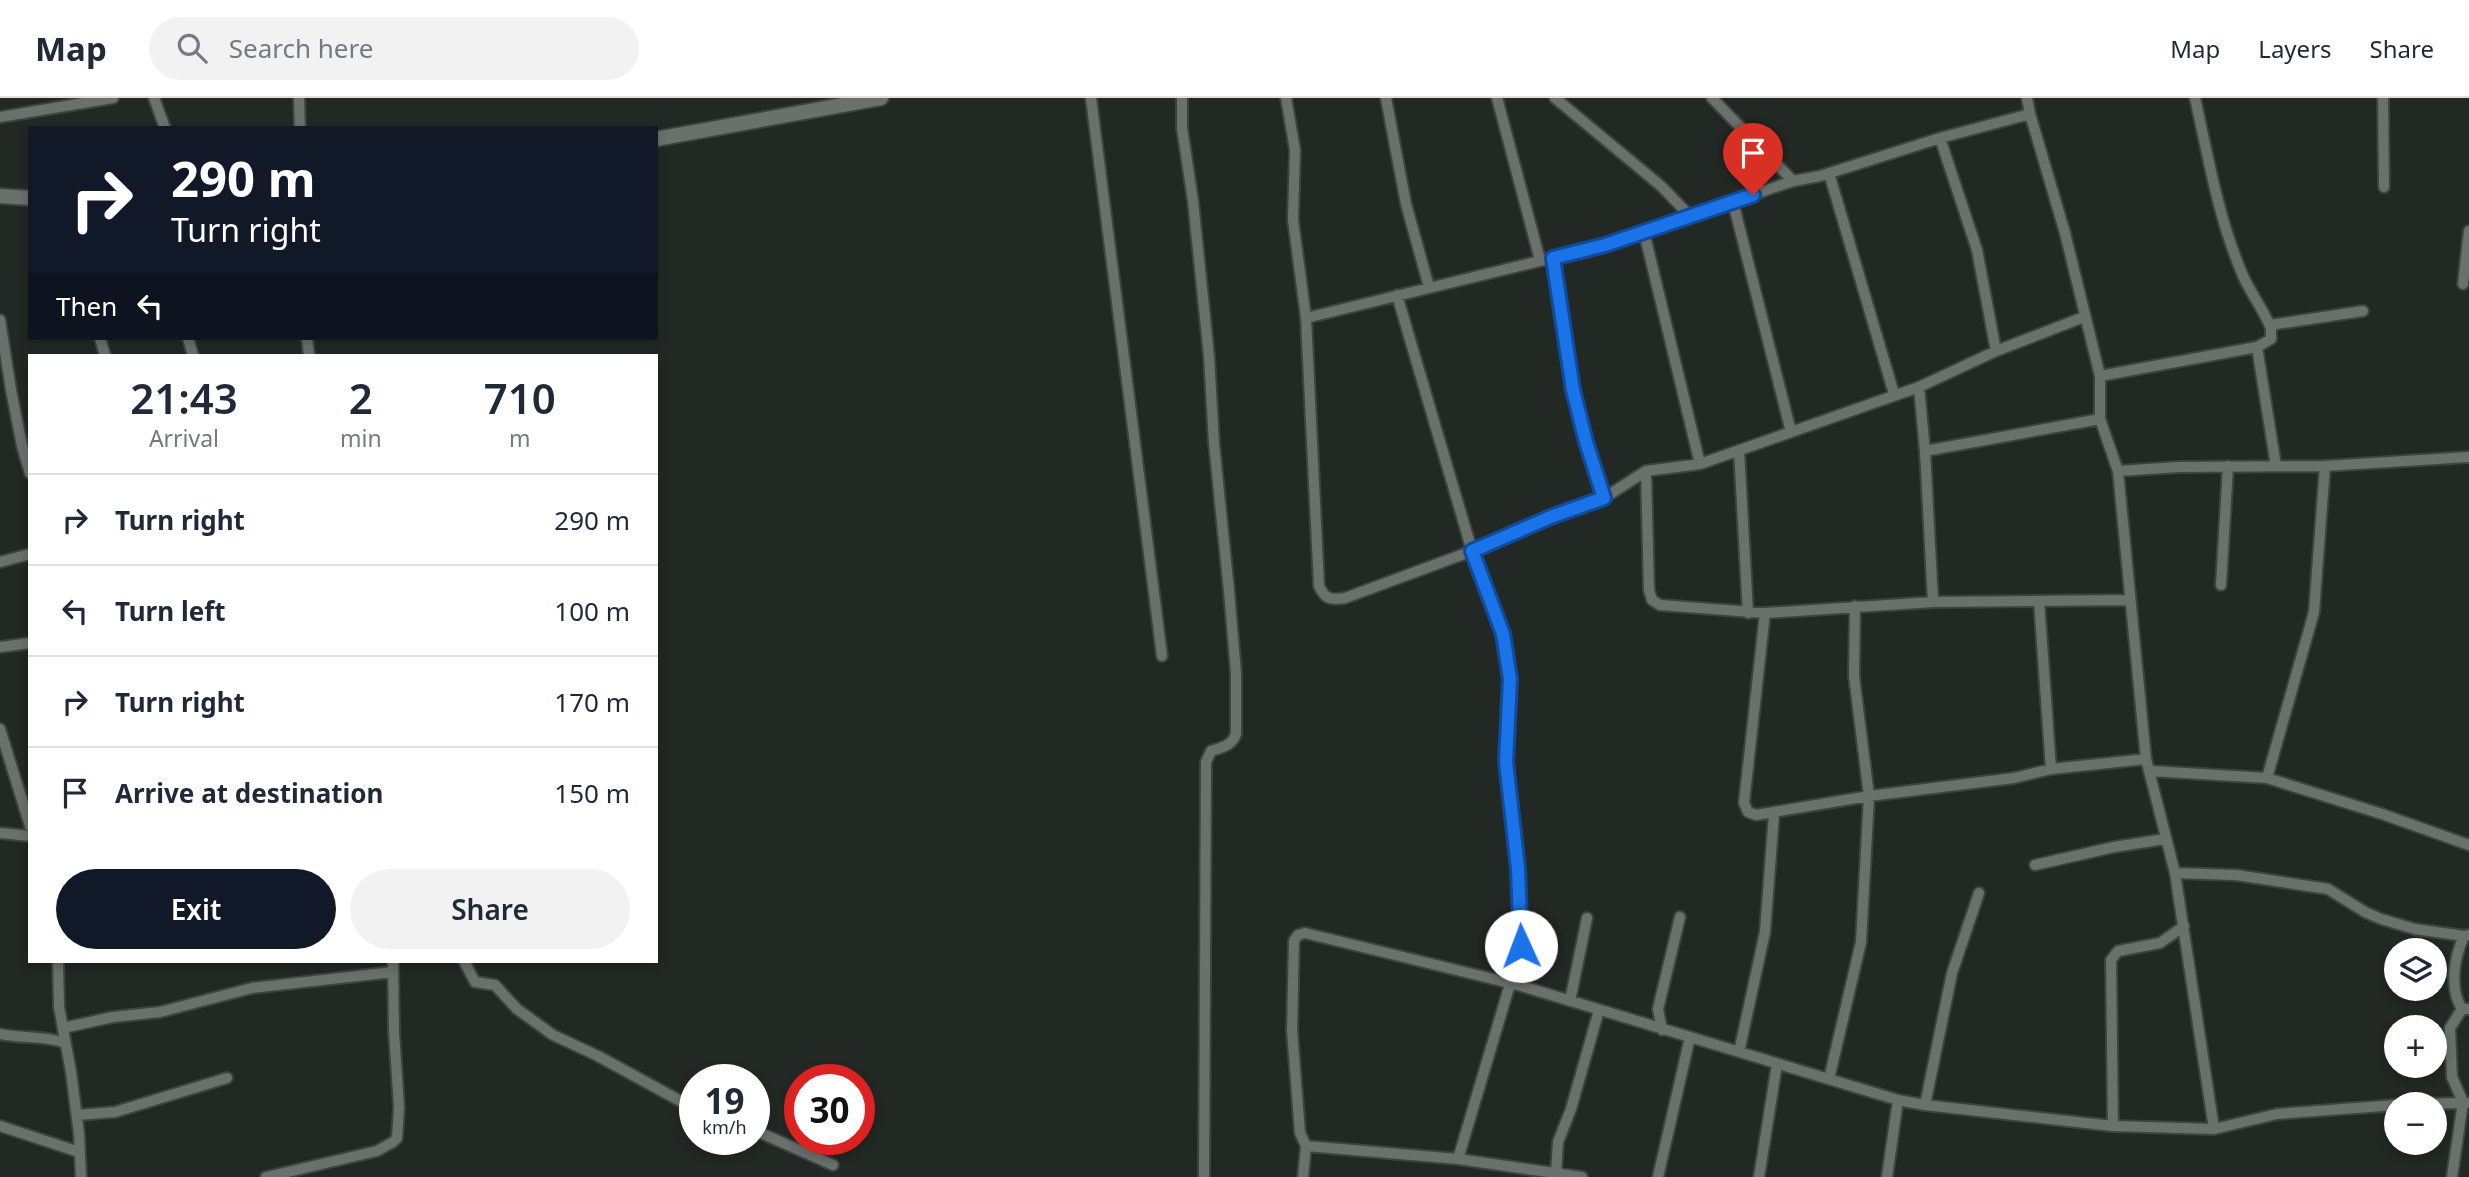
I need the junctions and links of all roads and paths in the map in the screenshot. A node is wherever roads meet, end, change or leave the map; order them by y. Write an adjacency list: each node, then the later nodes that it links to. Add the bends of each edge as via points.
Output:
1 (113, 98): 16 (street)
2 (154, 98): 17 (street)
3 (299, 98): 18 (street)
4 (881, 98): 20 (street)
5 (1091, 98): 70 (street)
6 (1182, 98): 124 (street, via 1236,673 1234,741 1210,751 1206,762)
7 (1286, 98): 37 (street, via 1295,150 1293,220)
8 (1386, 98): 33 (street, via 1406,204)
9 (1497, 98): 31 (street)
10 (1555, 98): 27 (street, via 1661,186)
11 (1712, 98): 22 (street)
12 (2027, 98): 15 (street)
13 (2195, 98): 39 (street, via 2229,236 2241,271)
14 (2383, 98): 23 (street)
15 (2030, 114): 19 (street); 36 (street, via 2066,233)
16 (0, 117)
17 (164, 126)
18 (300, 126)
19 (1940, 138): 21 (street); 41 (street, via 1977,250)
20 (658, 139)
21 (1829, 173): 22 (street); 44 (street)
22 (1793, 181): 26 (street)
23 (2384, 187)
24 (0, 196): 25 (street)
25 (28, 198)
26 (1733, 202): 27 (street); 46 (street)
27 (1691, 217): 29 (street)
28 (2469, 231): 32 (street)
29 (1644, 232): 30 (street); 50 (street)
30 (1553, 258): 31 (street); 57 (street, via 1573,390)
31 (1540, 260): 33 (street)
32 (2463, 284)
33 (1429, 287): 34 (street)
34 (1398, 295): 37 (street); 58 (street)
35 (2363, 311): 39 (street)
36 (2084, 317): 41 (street); 42 (street)
37 (1306, 318): 58 (street, via 1313,498 1323,596 1345,598)
38 (0, 320): 51 (street)
39 (2270, 325): 40 (street, via 2271,339)
40 (2257, 347): 42 (street); 53 (street)
41 (1996, 351): 43 (street)
42 (2099, 376): 45 (street)
43 (1919, 387): 44 (street); 48 (street)
44 (1894, 394): 46 (street)
45 (2100, 419): 48 (street); 56 (street)
46 (1791, 432): 47 (street)
47 (1739, 450): 50 (street); 66 (street)
48 (1925, 451): 64 (street)
49 (2469, 457): 54 (street)
50 (1700, 464): 55 (street)
51 (28, 466)
52 (2228, 466): 53 (street); 56 (street); 61 (street)
53 (2276, 466): 54 (street)
54 (2325, 466): 75 (street, via 2314,612)
55 (1646, 471): 57 (street); 66 (street, via 1652,600 1660,605)
56 (2118, 471): 62 (street)
57 (1604, 498): 58 (street)
58 (1472, 551): 93 (street, via 1503,634 1510,679 1506,762 1521,946)
59 (28, 555): 60 (street)
60 (0, 562)
61 (2221, 585)
62 (2130, 600): 63 (street); 72 (street)
63 (2039, 601): 64 (street); 73 (street)
64 (1933, 602): 65 (street)
65 (1854, 606): 67 (street); 76 (street, via 1855,687)
66 (1748, 613): 67 (street)
67 (1765, 613): 77 (street, via 1744,803 1756,816)
68 (28, 643): 69 (street)
69 (0, 647)
70 (1162, 656)
71 (0, 729): 78 (street)
72 (2146, 759): 73 (street); 74 (street)
73 (2051, 769): 76 (street)
74 (2151, 771): 75 (street); 81 (street)
75 (2267, 778): 82 (street)
76 (1869, 796): 77 (street); 105 (street, via 1861,942)
77 (1774, 814): 102 (street, via 1765,932)
78 (28, 820)
79 (0, 832): 80 (street)
80 (28, 836)
81 (2165, 839): 83 (street); 84 (street)
82 (2469, 845)
83 (2035, 865)
84 (2175, 873): 88 (street); 89 (street, via 2236,875 2328,889 2381,919 2415,929)
85 (1979, 893): 110 (street, via 1952,973)
86 (1680, 917): 98 (street, via 1658,1009)
87 (1587, 918): 94 (street)
88 (2183, 926): 114 (street, via 2160,943 2118,951 2110,960); 115 (street)
89 (2466, 935): 95 (street, via 2455,956 2456,999)
90 (58, 963): 97 (street)
91 (465, 963): 106 (street, via 475,982 495,985 517,1009 553,1035)
92 (393, 966): 97 (street, via 252,988 160,1012); 123 (street, via 397,1138 377,1151)
93 (1514, 984): 94 (street); 117 (street, via 1316,934 1298,935 1294,941 1292,1030 1300,1133); 119 (street)
94 (1570, 1001): 96 (street)
95 (2465, 1009): 109 (street, via 2450,1028 2452,1077)
96 (1599, 1010): 98 (street); 121 (street, via 1558,1142)
97 (63, 1028): 101 (street)
98 (1662, 1030): 100 (street)
99 (0, 1034): 101 (street)
100 (1690, 1037): 102 (street); 127 (street)
101 (65, 1043): 112 (street)
102 (1739, 1052): 103 (street)
103 (1777, 1064): 105 (street); 128 (street)
104 (227, 1078): 112 (street, via 115,1112)
105 (1829, 1079): 107 (street)
106 (679, 1100)
107 (1898, 1100): 110 (street); 129 (street)
108 (2447, 1103): 109 (street)
109 (2466, 1103): 130 (street)
110 (1925, 1105): 114 (street)
111 (2384, 1106): 115 (street, via 2277,1114)
112 (77, 1115): 118 (street)
113 (0, 1126): 118 (street)
114 (2113, 1126): 115 (street)
115 (2214, 1129)
116 (770, 1137): 120 (street)
117 (1306, 1146): 119 (street); 125 (street)
118 (79, 1152): 122 (street)
119 (1458, 1159): 121 (street)
120 (834, 1165)
121 (1556, 1174): 126 (street)
122 (81, 1177)
123 (266, 1177)
124 (1204, 1177)
125 (1303, 1177)
126 (1581, 1177)
127 (1658, 1177)
128 (1759, 1177)
129 (1886, 1177)
130 (2452, 1177)

